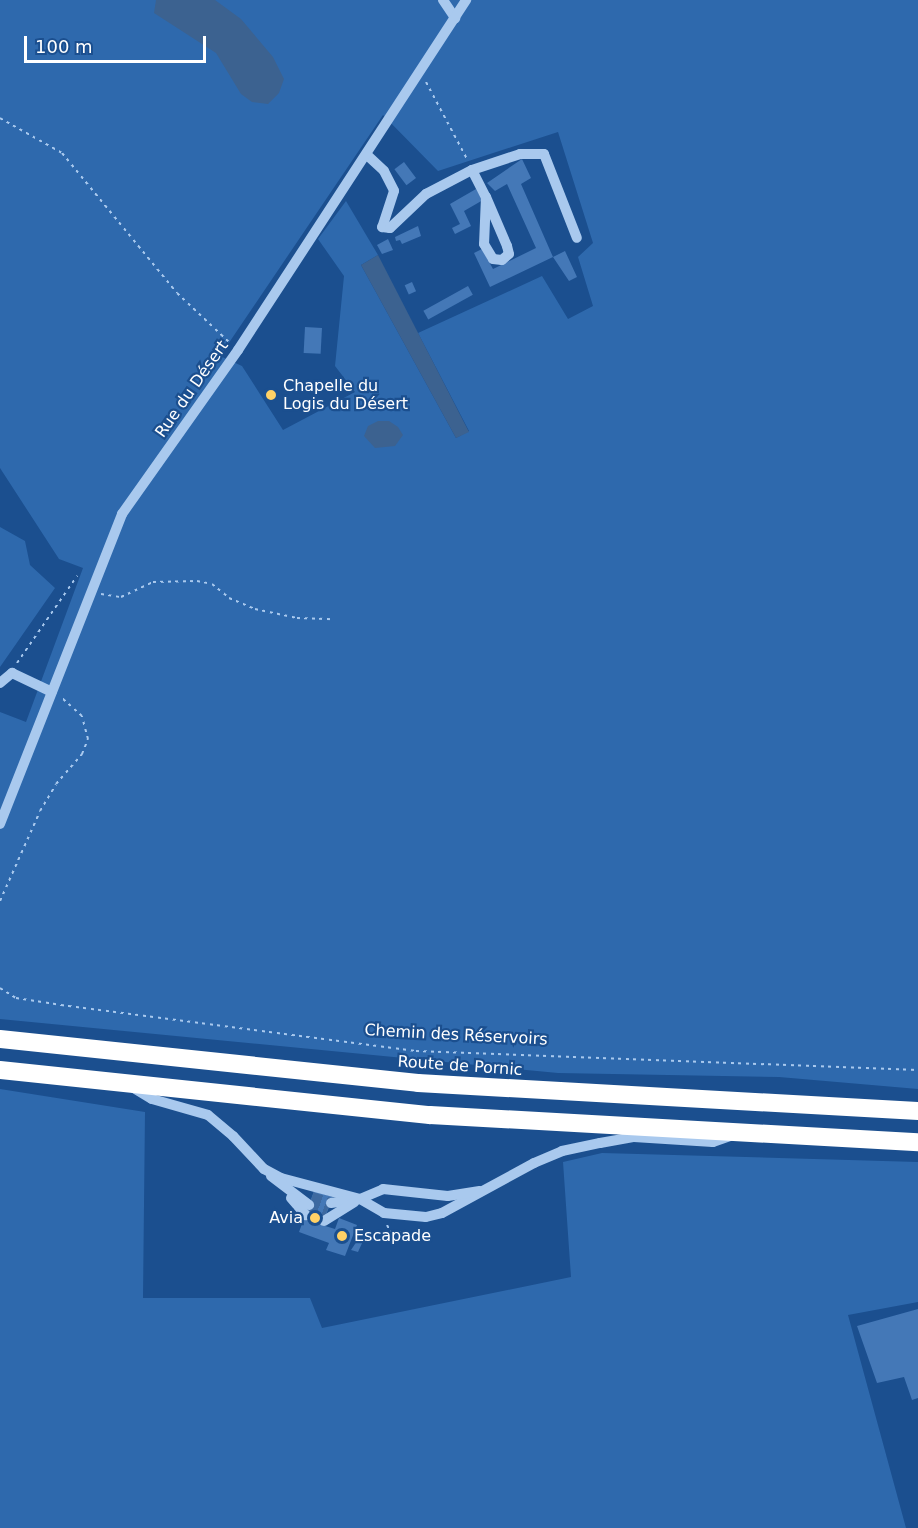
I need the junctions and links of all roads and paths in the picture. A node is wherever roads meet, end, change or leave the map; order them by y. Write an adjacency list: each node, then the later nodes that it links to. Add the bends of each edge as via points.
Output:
1 (443, 0): 3 (street)
2 (466, 0): 3 (street, Rue du Désert)
3 (455, 18): 4 (street, Rue du Désert)
4 (420, 72): 6 (street, Rue du Désert); 7 (path)
5 (0, 118): 10 (path, via 62,153 177,293)
6 (367, 155): 7 (street, via 384,171 394,191 382,227 390,228 426,194); 10 (street, Rue du Désert)
7 (472, 170): 8 (street); 9 (street, via 520,154 544,154)
8 (486, 197): 8 (street, via 484,244 493,259 502,260 508,254 507,246)
9 (577, 238)
10 (238, 350): 12 (street, Rue du Désert, via 122,514)
11 (77, 576): 14 (path, via 29,642)
12 (90, 590): 13 (path, via 121,597 153,582 197,581 212,584 229,598 255,609 297,618); 16 (street, Rue du Désert)
13 (334, 619)
14 (12, 673): 15 (street); 16 (street)
15 (0, 683)
16 (52, 692): 17 (street, Rue du Désert); 18 (path, via 82,716 87,739 82,754 56,784 40,811)
17 (0, 824)
18 (0, 901)
19 (0, 988): 22 (path, Chemin des Réservoirs, via 16,998 61,1005 416,1051)
20 (0, 1039): 24 (highway, Route de Pornic, via 418,1083)
21 (0, 1070): 23 (highway)
22 (918, 1070)
23 (129, 1085): 25 (highway, via 430,1115); 27 (street, via 152,1099 208,1115)
24 (918, 1111)
25 (737, 1133): 26 (highway); 29 (street, via 713,1142 634,1137 562,1151)
26 (918, 1142)
27 (264, 1169): 28 (street); 30 (street, via 281,1178)
28 (284, 1188): 28 (street, via 309,1206)
29 (486, 1191): 30 (street, via 448,1196 383,1190); 31 (street, via 426,1217)
30 (360, 1199): 30 (street, via 327,1212); 31 (street)
31 (384, 1213): 32 (path, via 390,1231 405,1233)
32 (407, 1243)

